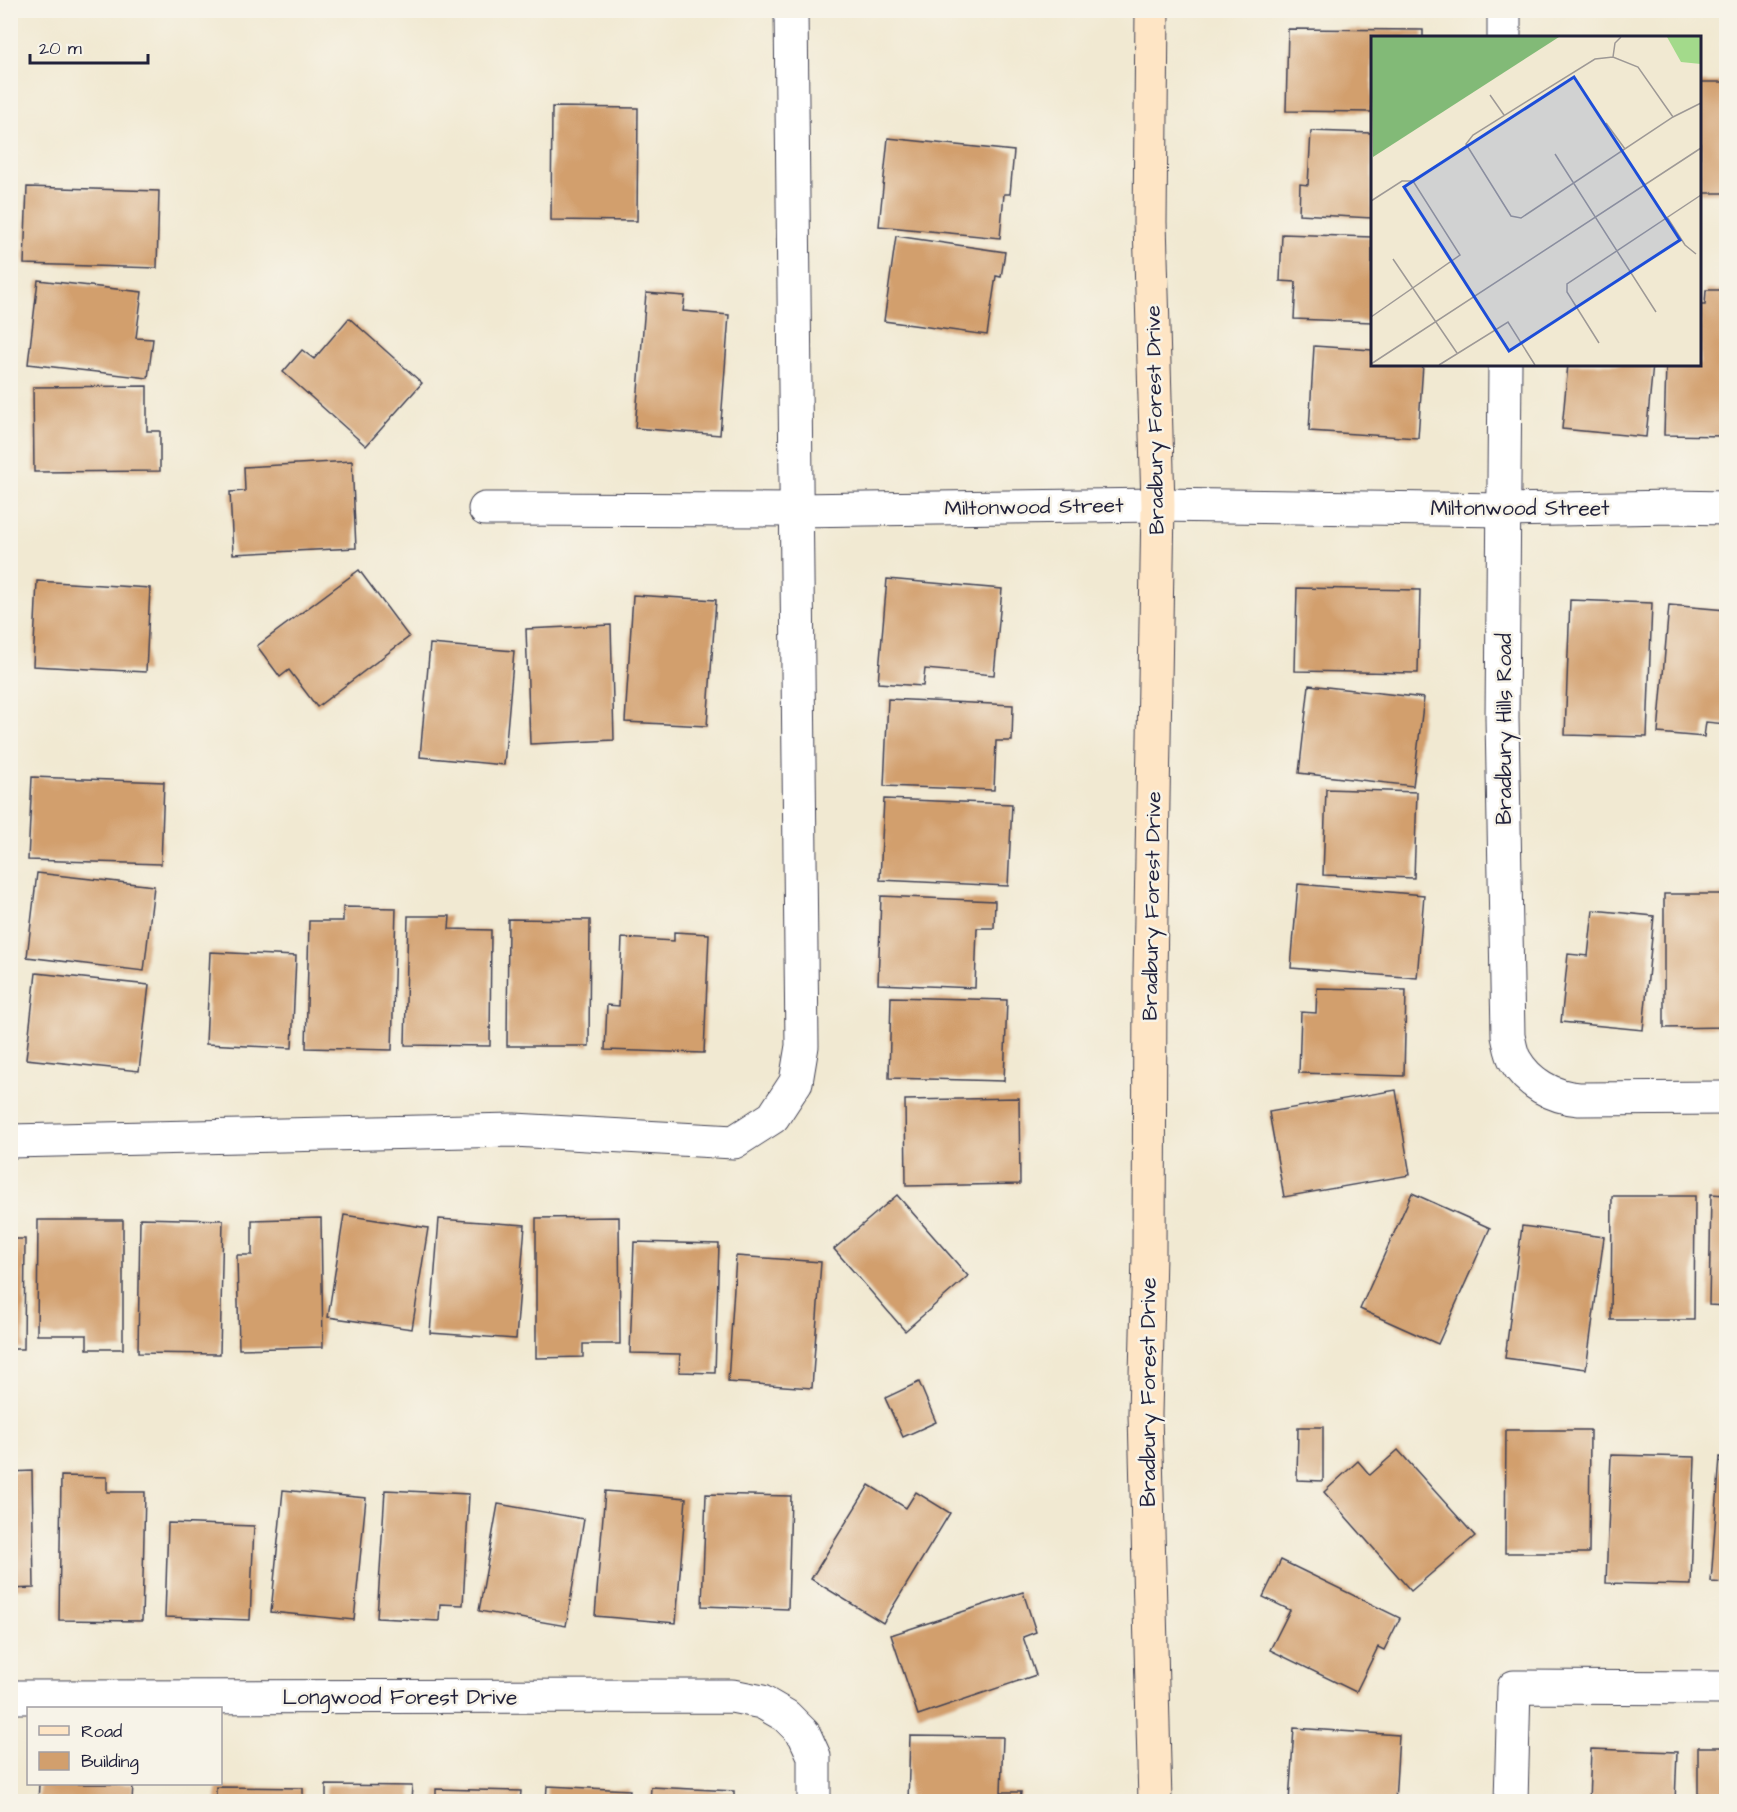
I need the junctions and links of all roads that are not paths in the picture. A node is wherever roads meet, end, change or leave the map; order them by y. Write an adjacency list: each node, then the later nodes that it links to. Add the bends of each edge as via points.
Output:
1 (791, 10): 9 (street)
2 (1152, 10): 6 (street, Bradbury Forest Drive, via 1150,222)
3 (1504, 10): 4 (street)
4 (1504, 36)
5 (1505, 366): 10 (street, Bradbury Hills Road)
6 (1158, 505): 9 (street, Miltonwood Street); 10 (street, Miltonwood Street); 16 (street, Bradbury Forest Drive, via 1145,1414)
7 (1726, 508): 10 (street, Miltonwood Street)
8 (485, 509): 9 (street, Miltonwood Street)
9 (796, 510): 12 (street, via 802,1046 796,1082 773,1117 734,1142 514,1130)
10 (1504, 510): 11 (street, Bradbury Hills Road, via 1502,718 1508,1036 1514,1058 1536,1083 1564,1098)
11 (1726, 1098)
12 (10, 1141)
13 (1726, 1688): 17 (street, via 1514,1687)
14 (10, 1699): 15 (street, Longwood Forest Drive, via 732,1696 762,1702 786,1716 804,1734 814,1756)
15 (814, 1802)
16 (1155, 1802)
17 (1511, 1802)

